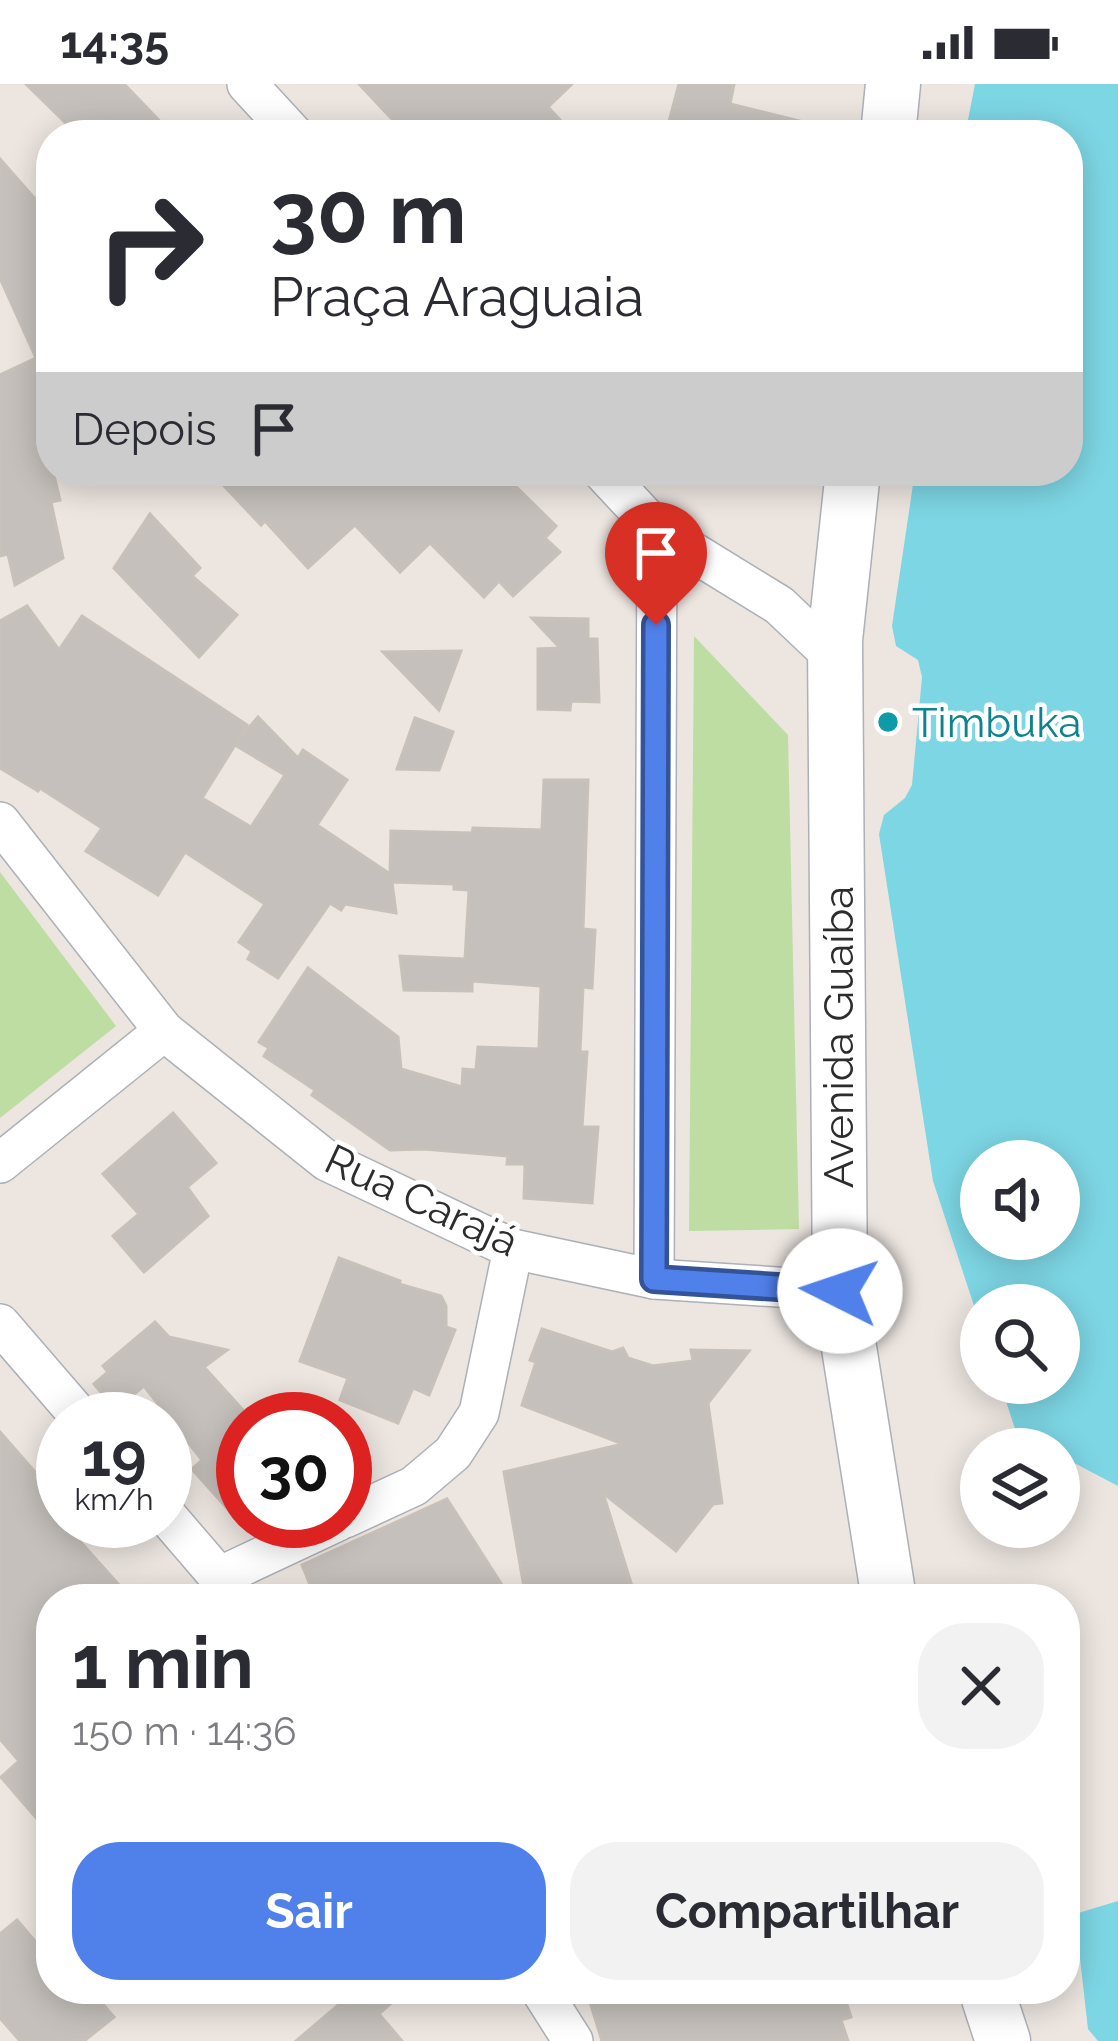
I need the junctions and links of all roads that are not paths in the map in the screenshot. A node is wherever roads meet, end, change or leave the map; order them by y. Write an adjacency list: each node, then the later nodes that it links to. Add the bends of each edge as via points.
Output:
1 (247, 84): 3 (street)
2 (893, 84): 4 (main road)
3 (280, 120)
4 (889, 120)
5 (616, 486): 7 (street)
6 (851, 486): 8 (main road, Avenida Guaíba)
7 (657, 530): 8 (street); 13 (street)
8 (836, 638): 14 (main road, Avenida Guaíba)
9 (0, 822): 10 (street, Rua Carajá)
10 (164, 1031): 11 (street); 12 (street, Rua Carajá, via 327,1162)
11 (0, 1163)
12 (513, 1249): 13 (street, Rua Carajá); 17 (street, via 479,1413 453,1453 414,1486)
13 (654, 1279): 14 (street, Rua Carajá)
14 (840, 1291): 22 (main road, Avenida Guaíba)
15 (0, 1324): 16 (street)
16 (59, 1392)
17 (372, 1505)
18 (192, 1545): 20 (street)
19 (294, 1548): 21 (street)
20 (226, 1584)
21 (235, 1584)
22 (887, 1584)
23 (550, 2004): 25 (street)
24 (991, 2004): 26 (main road)
25 (573, 2041)
26 (1003, 2041)

